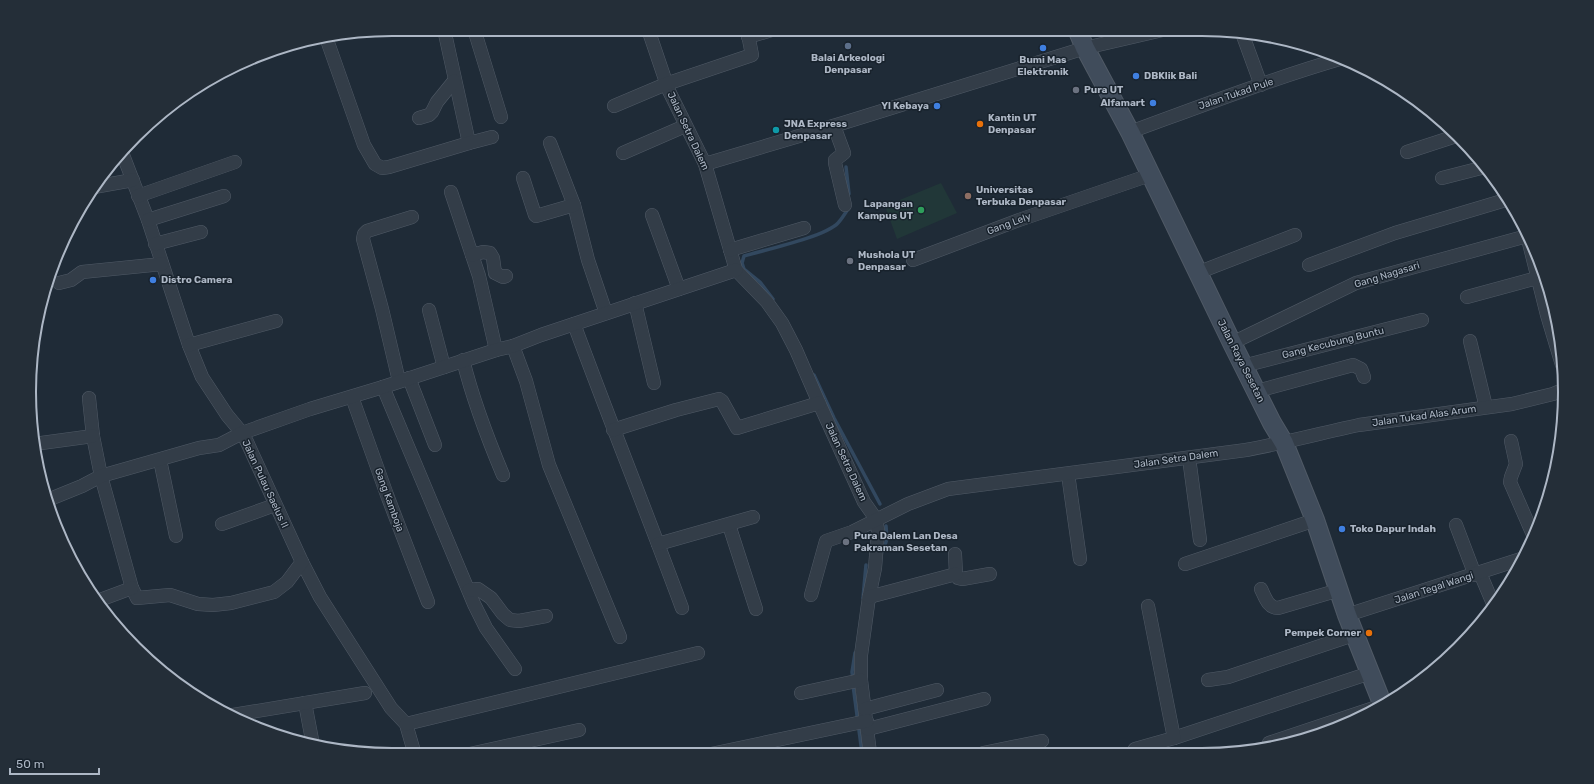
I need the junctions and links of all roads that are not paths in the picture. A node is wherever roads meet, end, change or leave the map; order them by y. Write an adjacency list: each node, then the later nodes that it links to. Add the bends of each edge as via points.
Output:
1 (445, 36): 11 (street)
2 (476, 36): 15 (street)
3 (650, 36): 12 (street, Jalan Setra Dalem)
4 (748, 36): 12 (street, via 752,55)
5 (1080, 36): 9 (main road, Jalan Raya Sesetan)
6 (1137, 36): 9 (street)
7 (1244, 39): 13 (street)
8 (328, 42): 22 (street, via 364,144 375,164 382,168 389,167)
9 (1086, 48): 18 (street); 19 (main road, Jalan Raya Sesetan)
10 (1333, 61): 13 (street, Jalan Tukad Pule)
11 (454, 81): 16 (street, via 436,102 432,112); 22 (street)
12 (666, 84): 14 (street); 17 (street, Jalan Setra Dalem)
13 (1261, 85): 19 (street, Jalan Tukad Pule)
14 (614, 106)
15 (501, 117)
16 (419, 118)
17 (685, 126): 25 (street); 28 (street, Jalan Setra Dalem)
18 (834, 126): 28 (street); 40 (street, via 844,152 835,163)
19 (1130, 132): 30 (main road, Jalan Raya Sesetan)
20 (492, 138): 22 (street)
21 (1452, 138): 24 (street)
22 (469, 143)
23 (550, 143): 39 (street)
24 (1407, 152)
25 (623, 153)
26 (124, 157): 33 (street, Jalan Pulau Saelus II)
27 (235, 162): 36 (street)
28 (705, 164): 49 (street, Jalan Setra Dalem)
29 (1479, 169): 32 (street)
30 (1150, 175): 51 (street, Gang Lely); 56 (main road, Jalan Raya Sesetan)
31 (523, 178): 39 (street, via 536,216)
32 (1442, 178)
33 (133, 180): 34 (street); 36 (street, Jalan Pulau Saelus II)
34 (102, 186)
35 (451, 192): 50 (street)
36 (138, 196): 43 (street, Jalan Pulau Saelus II)
37 (224, 196): 43 (street)
38 (1502, 201): 54 (street, via 1395,234)
39 (574, 205): 65 (street, via 588,260)
40 (845, 205)
41 (652, 215): 60 (street)
42 (412, 218): 78 (street, via 367,231 363,239)
43 (148, 220): 48 (street, Jalan Pulau Saelus II)
44 (804, 228): 49 (street)
45 (201, 232): 48 (street)
46 (1295, 235): 56 (street)
47 (1521, 235): 70 (street, Gang Nagasari, via 1356,283)
48 (155, 244): 53 (street, Jalan Pulau Saelus II)
49 (730, 250): 55 (street, Jalan Setra Dalem)
50 (472, 255): 57 (street, via 490,253 495,273); 73 (street)
51 (913, 260)
52 (1533, 260): 58 (street)
53 (162, 264): 59 (street, via 82,272 71,280); 71 (street, Jalan Pulau Saelus II)
54 (1310, 265)
55 (736, 270): 60 (street); 85 (street, Jalan Setra Dalem, via 767,302 782,323)
56 (1197, 273): 70 (main road, Jalan Raya Sesetan)
57 (506, 276)
58 (1537, 278): 61 (street); 63 (street)
59 (59, 283)
60 (679, 289): 62 (street)
61 (1467, 297)
62 (635, 303): 65 (street); 79 (street)
63 (1547, 303)
64 (429, 310): 76 (street)
65 (606, 312): 68 (street)
66 (1422, 320): 75 (street, Gang Kecubung Buntu)
67 (276, 321): 71 (street)
68 (574, 324): 72 (street); 87 (street)
69 (1470, 341): 86 (street)
70 (1232, 343): 75 (main road, Jalan Raya Sesetan)
71 (189, 345): 88 (street, Jalan Pulau Saelus II, via 202,377)
72 (513, 346): 73 (street); 134 (street, via 526,381 549,465)
73 (496, 350): 74 (street)
74 (463, 360): 76 (street); 97 (street, via 472,395)
75 (1243, 366): 81 (main road, Jalan Raya Sesetan)
76 (444, 367): 78 (street)
77 (1364, 377): 81 (street, via 1361,369 1353,365)
78 (404, 380): 80 (street); 93 (street)
79 (654, 383)
80 (383, 387): 83 (street); 121 (street)
81 (1257, 391): 92 (main road, Jalan Raya Sesetan)
82 (1558, 391): 86 (street, Jalan Tukad Alas Arum, via 1530,400)
83 (352, 397): 88 (street); 127 (street, Gang Kamboja)
84 (89, 398): 89 (street)
85 (819, 403): 87 (street, via 736,428 721,400 718,399); 102 (street, Jalan Setra Dalem, via 864,502)
86 (1486, 407): 92 (street, Jalan Tukad Alas Arum, via 1359,425)
87 (613, 430): 110 (street)
88 (242, 433): 95 (street, via 219,445 199,448); 100 (street, Jalan Pulau Saelus II)
89 (93, 436): 91 (street); 98 (street)
90 (1511, 441): 107 (street, via 1516,464 1510,482)
91 (40, 443)
92 (1284, 443): 94 (street, Jalan Setra Dalem); 103 (main road, Jalan Raya Sesetan)
93 (435, 445)
94 (1189, 458): 96 (street, Jalan Setra Dalem); 109 (street)
95 (160, 460): 98 (street); 108 (street)
96 (1068, 474): 102 (street, Jalan Setra Dalem, via 948,489); 112 (street)
97 (503, 475)
98 (100, 476): 99 (street); 119 (street)
99 (52, 498)
100 (275, 506): 104 (street); 114 (street, Jalan Pulau Saelus II)
101 (753, 517): 105 (street)
102 (876, 519): 123 (street, via 854,531 826,541); 124 (street, via 878,531 875,568)
103 (1315, 520): 115 (street); 122 (main road, Jalan Raya Sesetan)
104 (222, 524)
105 (729, 524): 110 (street); 130 (street)
106 (1456, 525): 118 (street)
107 (1531, 529)
108 (176, 536)
109 (1200, 540)
110 (658, 544): 129 (street)
111 (955, 554): 116 (street)
112 (1080, 559)
113 (1515, 561): 118 (street, Jalan Tegal Wangi)
114 (302, 562): 119 (street, via 287,582 274,592 231,603 198,604 170,595 138,599); 149 (street, Jalan Pulau Saelus II, via 320,596 391,708)
115 (1185, 564)
116 (956, 574): 117 (street, via 962,579); 124 (street)
117 (990, 574)
118 (1477, 574): 126 (street); 131 (street, Jalan Tegal Wangi)
119 (132, 588): 125 (street)
120 (1261, 589): 122 (street, via 1268,604 1274,608)
121 (468, 590): 132 (street, via 478,589 491,598 510,620); 136 (street, via 486,628)
122 (1339, 590): 131 (main road, Jalan Raya Sesetan)
123 (811, 595)
124 (869, 597): 139 (street)
125 (103, 599)
126 (1491, 600)
127 (428, 602)
128 (1148, 606): 152 (street)
129 (682, 608)
130 (756, 609)
131 (1347, 615): 133 (main road, Jalan Raya Sesetan)
132 (546, 616)
133 (1356, 634): 137 (main road, Jalan Raya Sesetan); 138 (street, via 1228,677)
134 (620, 637)
135 (698, 653): 149 (street)
136 (515, 669)
137 (1370, 673): 144 (main road, Jalan Raya Sesetan); 152 (street)
138 (1208, 680)
139 (856, 681): 141 (street); 148 (street)
140 (937, 690): 148 (street)
141 (801, 692)
142 (366, 693): 145 (street)
143 (984, 699): 148 (street)
144 (1381, 700)
145 (305, 703): 146 (street); 153 (street)
146 (241, 714)
147 (1348, 716): 151 (street)
148 (863, 720): 157 (street); 158 (street)
149 (406, 724): 155 (street, Jalan Pulau Saelus II)
150 (579, 730): 156 (street)
151 (1288, 737)
152 (1174, 738): 160 (street)
153 (312, 739)
154 (1042, 741): 159 (street)
155 (414, 748)
156 (497, 748)
157 (738, 748)
158 (869, 748)
159 (1008, 748)
160 (1139, 748)

